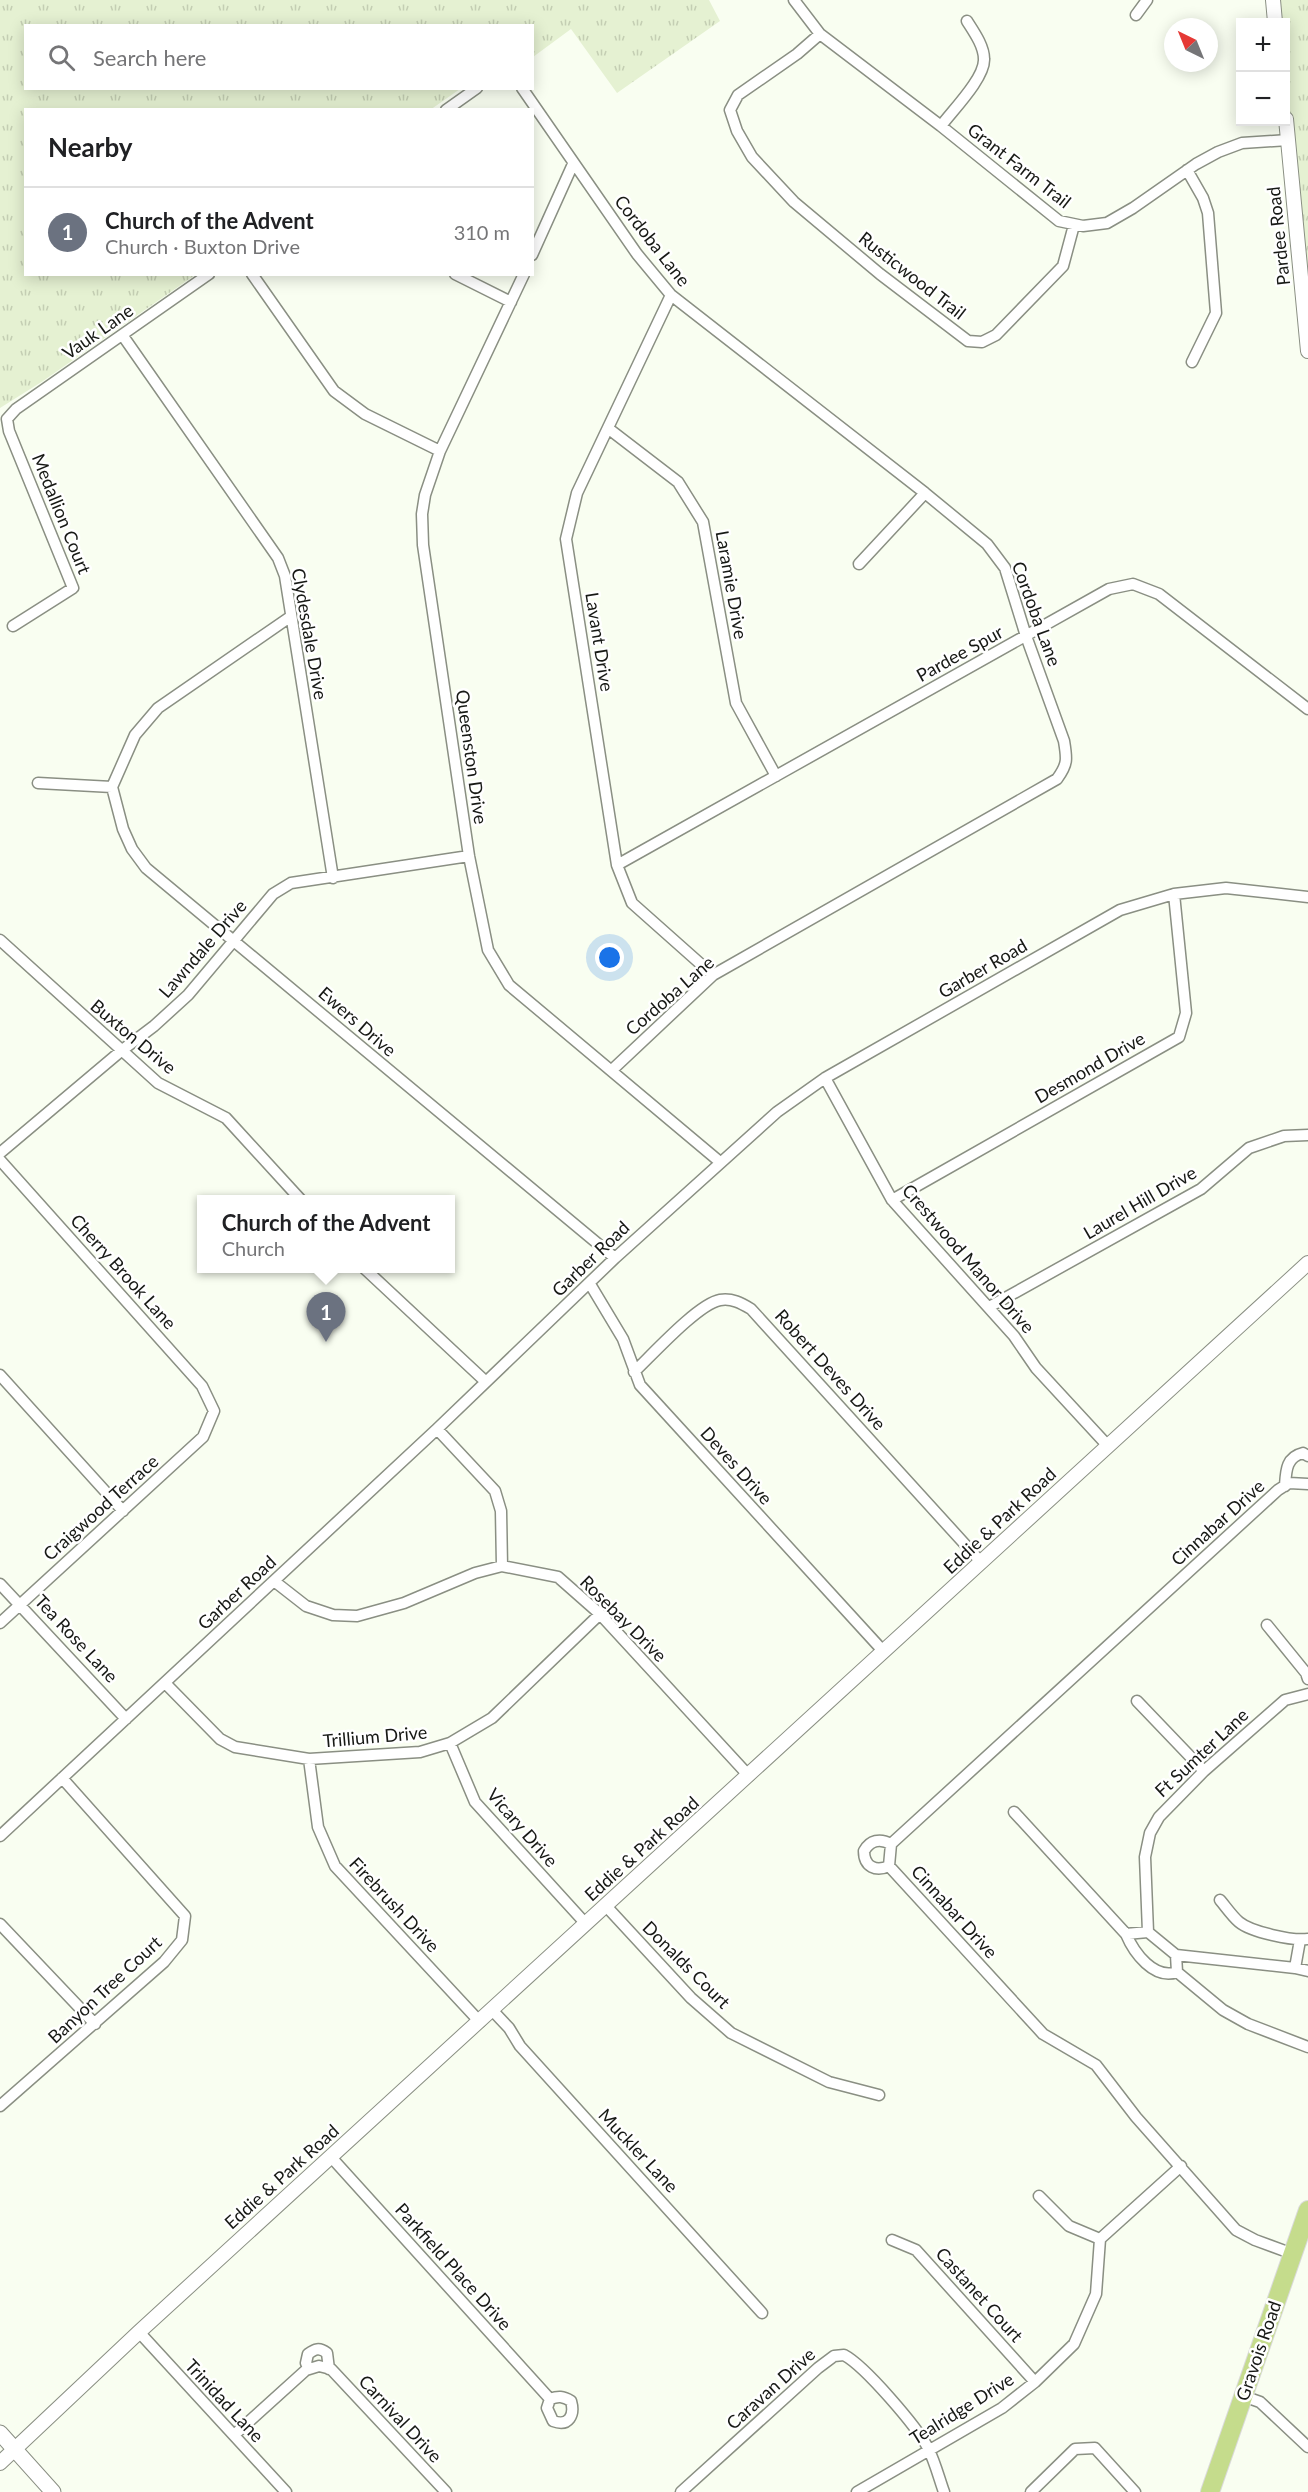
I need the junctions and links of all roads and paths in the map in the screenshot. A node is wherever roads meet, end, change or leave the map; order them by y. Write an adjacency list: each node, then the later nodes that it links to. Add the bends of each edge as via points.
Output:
1 (794, 0): 7 (street, Grant Farm Trail)
2 (1147, 0): 4 (street)
3 (1273, 0): 5 (street)
4 (1136, 15)
5 (1275, 18)
6 (967, 21): 11 (street, via 985,61 974,83)
7 (820, 34): 11 (street, Grant Farm Trail); 16 (street, Rusticwood Trail, via 738,95 730,110 737,131 752,157 794,202 968,341 982,342 996,335 1063,266)
8 (474, 90): 10 (street)
9 (523, 90): 14 (street, Cordoba Lane)
10 (449, 108)
11 (941, 126): 16 (street, Grant Farm Trail, via 1059,221)
12 (1287, 126): 13 (street, Pardee Road)
13 (1288, 140): 15 (street, Grant Farm Trail, via 1242,142); 25 (street, Pardee Road)
14 (573, 164): 17 (street); 22 (street, Cordoba Lane)
15 (1187, 170): 16 (street, Grant Farm Trail, via 1107,223); 26 (street, via 1208,213 1216,313)
16 (1074, 225)
17 (534, 251)
18 (206, 276): 24 (street, Vauk Lane)
19 (253, 276): 29 (street, via 334,391 365,414)
20 (459, 276): 23 (street)
21 (523, 276): 23 (street, Queenston Drive)
22 (671, 295): 28 (street, Lavant Drive); 30 (street, Cordoba Lane)
23 (511, 302): 29 (street, Queenston Drive)
24 (123, 336): 27 (street, Vauk Lane); 32 (street, Clydesdale Drive, via 278,558 285,576)
25 (1308, 351)
26 (1192, 362)
27 (3, 419): 33 (street, Medallion Court, via 73,588)
28 (609, 429): 36 (street, Laramie Drive, via 678,482 703,522 736,703); 40 (street, Lavant Drive, via 577,493 566,539)
29 (440, 451): 39 (street, Queenston Drive, via 425,495 423,545)
30 (926, 493): 31 (street); 34 (street, Cordoba Lane, via 987,543 1005,568)
31 (858, 564)
32 (290, 617): 38 (street, via 158,708 135,735); 41 (street, Clydesdale Drive)
33 (13, 626)
34 (1026, 636): 35 (street, Pardee Spur, via 1109,589 1132,584 1159,594); 36 (street, Pardee Spur); 46 (street, Cordoba Lane, via 1064,741 1066,766 1057,779)
35 (1308, 710)
36 (776, 776): 40 (street, Pardee Spur)
37 (38, 783): 38 (street)
38 (112, 787): 45 (street, Ewers Drive, via 123,829 146,868)
39 (469, 856): 41 (street, Lawndale Drive); 48 (street, Queenston Drive, via 488,950 509,986)
40 (617, 865): 46 (street, Lavant Drive, via 632,903)
41 (333, 878): 45 (street, Lawndale Drive, via 281,887)
42 (1174, 894): 43 (street, Garber Road, via 1226,888); 49 (street, Garber Road, via 1120,910); 55 (street, Desmond Drive, via 1186,1013 1179,1037)
43 (1308, 897)
44 (0, 940): 47 (street, Buxton Drive)
45 (234, 940): 47 (street, Lawndale Drive, via 188,995); 56 (street, Ewers Drive)
46 (713, 975): 48 (street, Cordoba Lane)
47 (121, 1051): 51 (street, Lawndale Drive); 54 (street, Buxton Drive, via 158,1083 226,1118)
48 (612, 1070): 53 (street, Queenston Drive)
49 (825, 1078): 53 (street, Garber Road, via 777,1112); 55 (street, Crestwood Manor Drive)
50 (1308, 1135): 60 (street, Laurel Hill Drive, via 1284,1136 1249,1148 1201,1189)
51 (0, 1153)
52 (0, 1160): 64 (street, Cherry Brook Lane, via 202,1386)
53 (720, 1162): 56 (street, Garber Road)
54 (297, 1195)
55 (892, 1200): 60 (street, Crestwood Manor Drive)
56 (615, 1258): 59 (street, Garber Road)
57 (1308, 1263): 66 (street, Eddie & Park Road)
58 (368, 1273): 63 (street)
59 (590, 1284): 61 (street, Deves Drive, via 623,1339); 63 (street, Garber Road)
60 (989, 1307): 66 (street, Crestwood Manor Drive, via 1036,1368)
61 (634, 1372): 71 (street, Robert Deves Drive, via 704,1306 720,1300 737,1301 751,1309); 79 (street, Deves Drive, via 640,1385)
62 (0, 1375): 70 (street)
63 (485, 1381): 65 (street, Garber Road)
64 (214, 1411): 70 (street, Craigwood Terrace, via 203,1437)
65 (438, 1429): 72 (street, via 495,1491 501,1511); 73 (street, Garber Road)
66 (1108, 1446): 71 (street, Eddie & Park Road)
67 (1308, 1456): 69 (street, Cinnabar Drive, via 1303,1453 1290,1460)
68 (1304, 1483): 69 (street, Cinnabar Drive)
69 (1285, 1486): 92 (street, Cinnabar Drive)
70 (123, 1511): 75 (street, Craigwood Terrace)
71 (981, 1562): 79 (street, Eddie & Park Road)
72 (502, 1566): 73 (street, Rosebay Drive, via 357,1617 333,1615 306,1606); 76 (street, Rosebay Drive, via 558,1577)
73 (274, 1581): 81 (street, Garber Road)
74 (0, 1584): 75 (street, Tea Rose Lane)
75 (21, 1604): 77 (street, Craigwood Terrace); 84 (street, Tea Rose Lane)
76 (600, 1614): 85 (street, Trillium Drive, via 492,1718); 88 (street, Rosebay Drive)
77 (0, 1623)
78 (1267, 1625): 80 (street)
79 (884, 1652): 88 (street, Eddie & Park Road)
80 (1308, 1679)
81 (165, 1683): 84 (street, Garber Road); 86 (street, Trillium Drive, via 220,1739 235,1748)
82 (1308, 1694): 87 (street, Ft Sumter Lane, via 1285,1700)
83 (1137, 1701): 87 (street)
84 (126, 1719): 89 (street, Garber Road)
85 (450, 1743): 86 (street, Trillium Drive, via 420,1752); 97 (street, Vicary Drive, via 475,1802)
86 (309, 1759): 106 (street, Firebrush Drive, via 318,1827 335,1866)
87 (1204, 1771): 98 (street, Ft Sumter Lane, via 1150,1833 1145,1857)
88 (748, 1776): 95 (street, Eddie & Park Road)
89 (62, 1778): 91 (street, Garber Road); 107 (street, Banyon Tree Court, via 185,1916 182,1940 164,1962)
90 (1014, 1812): 99 (street)
91 (0, 1836)
92 (891, 1844): 93 (street, Cinnabar Drive); 93 (street, via 872,1842 864,1851 871,1867)
93 (889, 1866): 112 (street, Cinnabar Drive, via 1043,2034 1096,2065)
94 (1220, 1900): 100 (street, via 1239,1922 1251,1929)
95 (606, 1906): 97 (street, Eddie & Park Road); 109 (street, Donalds Court, via 691,1998 731,2033 829,2082)
96 (0, 1924): 107 (street)
97 (586, 1924): 105 (street, Eddie & Park Road)
98 (1148, 1932): 99 (street); 101 (street)
99 (1126, 1934): 104 (street, via 1131,1946 1156,1971)
100 (1304, 1939): 102 (street)
101 (1176, 1955): 102 (street); 104 (street)
102 (1295, 1968): 103 (street)
103 (1308, 1971)
104 (1177, 1972): 108 (street, via 1223,2010)
105 (492, 2010): 106 (street, Eddie & Park Road); 118 (street, Muckler Lane, via 520,2046)
106 (480, 2022): 111 (street, Eddie & Park Road)
107 (95, 2024): 110 (street, Banyon Tree Court)
108 (1308, 2047)
109 (879, 2095)
110 (0, 2106)
111 (331, 2157): 119 (street, Eddie & Park Road); 124 (street, Parkfield Place Drive)
112 (1181, 2166): 115 (street); 117 (street, Cinnabar Drive, via 1236,2229)
113 (1040, 2196): 115 (street, via 1069,2226)
114 (1308, 2210): 117 (main road, Gravois Road)
115 (1100, 2239): 122 (street, Tealridge Drive, via 1096,2294 1074,2344)
116 (892, 2240): 122 (street, Castanet Court, via 916,2250)
117 (1293, 2254): 123 (main road, Gravois Road)
118 (762, 2313)
119 (139, 2332): 126 (street, Trinidad Lane); 128 (street, Eddie & Park Road)
120 (309, 2369): 121 (street); 121 (street, Carnival Drive, via 308,2354 316,2349 327,2353); 126 (street, Carnival Drive)
121 (329, 2369): 133 (street, Carnival Drive)
122 (1035, 2382): 129 (street, Tealridge Drive, via 1002,2408)
123 (1244, 2396): 127 (street, via 1260,2402); 139 (main road, Gravois Road)
124 (550, 2399)
125 (0, 2433): 128 (main road)
126 (234, 2435): 132 (street, Trinidad Lane)
127 (1308, 2447)
128 (15, 2450): 130 (street, Eddie & Park Road); 131 (main road)
129 (929, 2451): 134 (street, Caravan Drive, via 921,2436 864,2371 852,2359 834,2356); 135 (street, Tealridge Drive); 136 (street)
130 (0, 2463)
131 (53, 2492)
132 (286, 2492)
133 (446, 2492)
134 (681, 2492)
135 (857, 2492)
136 (944, 2492)
137 (1031, 2492): 138 (street, via 1075,2449 1095,2448)
138 (1135, 2492)
139 (1210, 2492)

